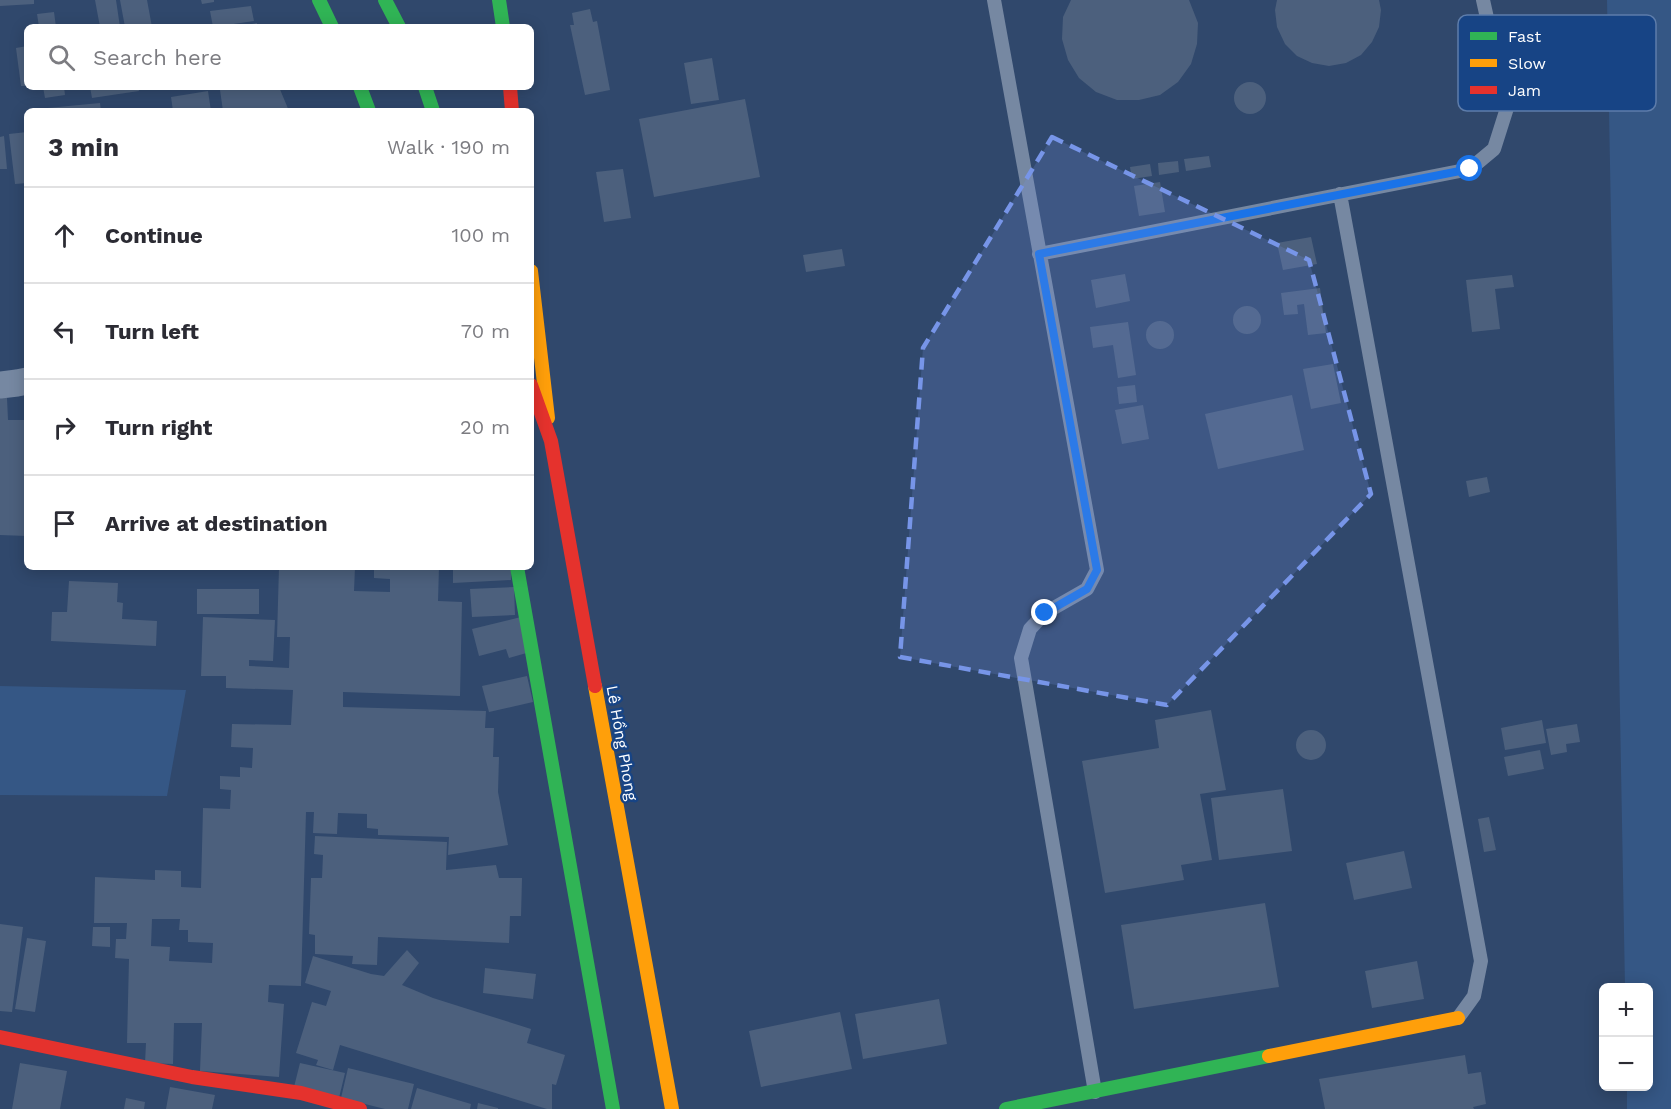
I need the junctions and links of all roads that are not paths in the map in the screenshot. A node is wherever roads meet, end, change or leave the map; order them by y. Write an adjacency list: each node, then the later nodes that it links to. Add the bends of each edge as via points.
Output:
1 (318, 0): 7 (main road)
2 (385, 0): 8 (main road)
3 (499, 0): 9 (main road)
4 (994, 0): 18 (lane)
5 (1483, 0): 6 (lane)
6 (1486, 15)
7 (330, 24)
8 (397, 24)
9 (502, 24)
10 (361, 90): 13 (main road)
11 (426, 90): 14 (main road)
12 (510, 90): 15 (main road)
13 (368, 108)
14 (432, 108)
15 (512, 108)
16 (1506, 111): 17 (lane, via 1494,149 1470,169)
17 (1340, 194): 18 (lane); 25 (lane, via 1481,961 1474,996)
18 (1039, 254): 27 (lane, via 1097,570 1087,589 1045,613 1030,629 1021,658)
19 (534, 296): 23 (main road)
20 (24, 382): 21 (street)
21 (0, 384)
22 (534, 393): 23 (main road, Lê Hồng Phong)
23 (551, 441): 30 (main road, Lê Hồng Phong)
24 (518, 570): 29 (main road)
25 (1458, 1018): 27 (main road)
26 (0, 1037): 28 (main road, via 192,1077 301,1093)
27 (1096, 1100): 31 (main road)
28 (360, 1109)
29 (613, 1109)
30 (672, 1109)
31 (1006, 1109)

